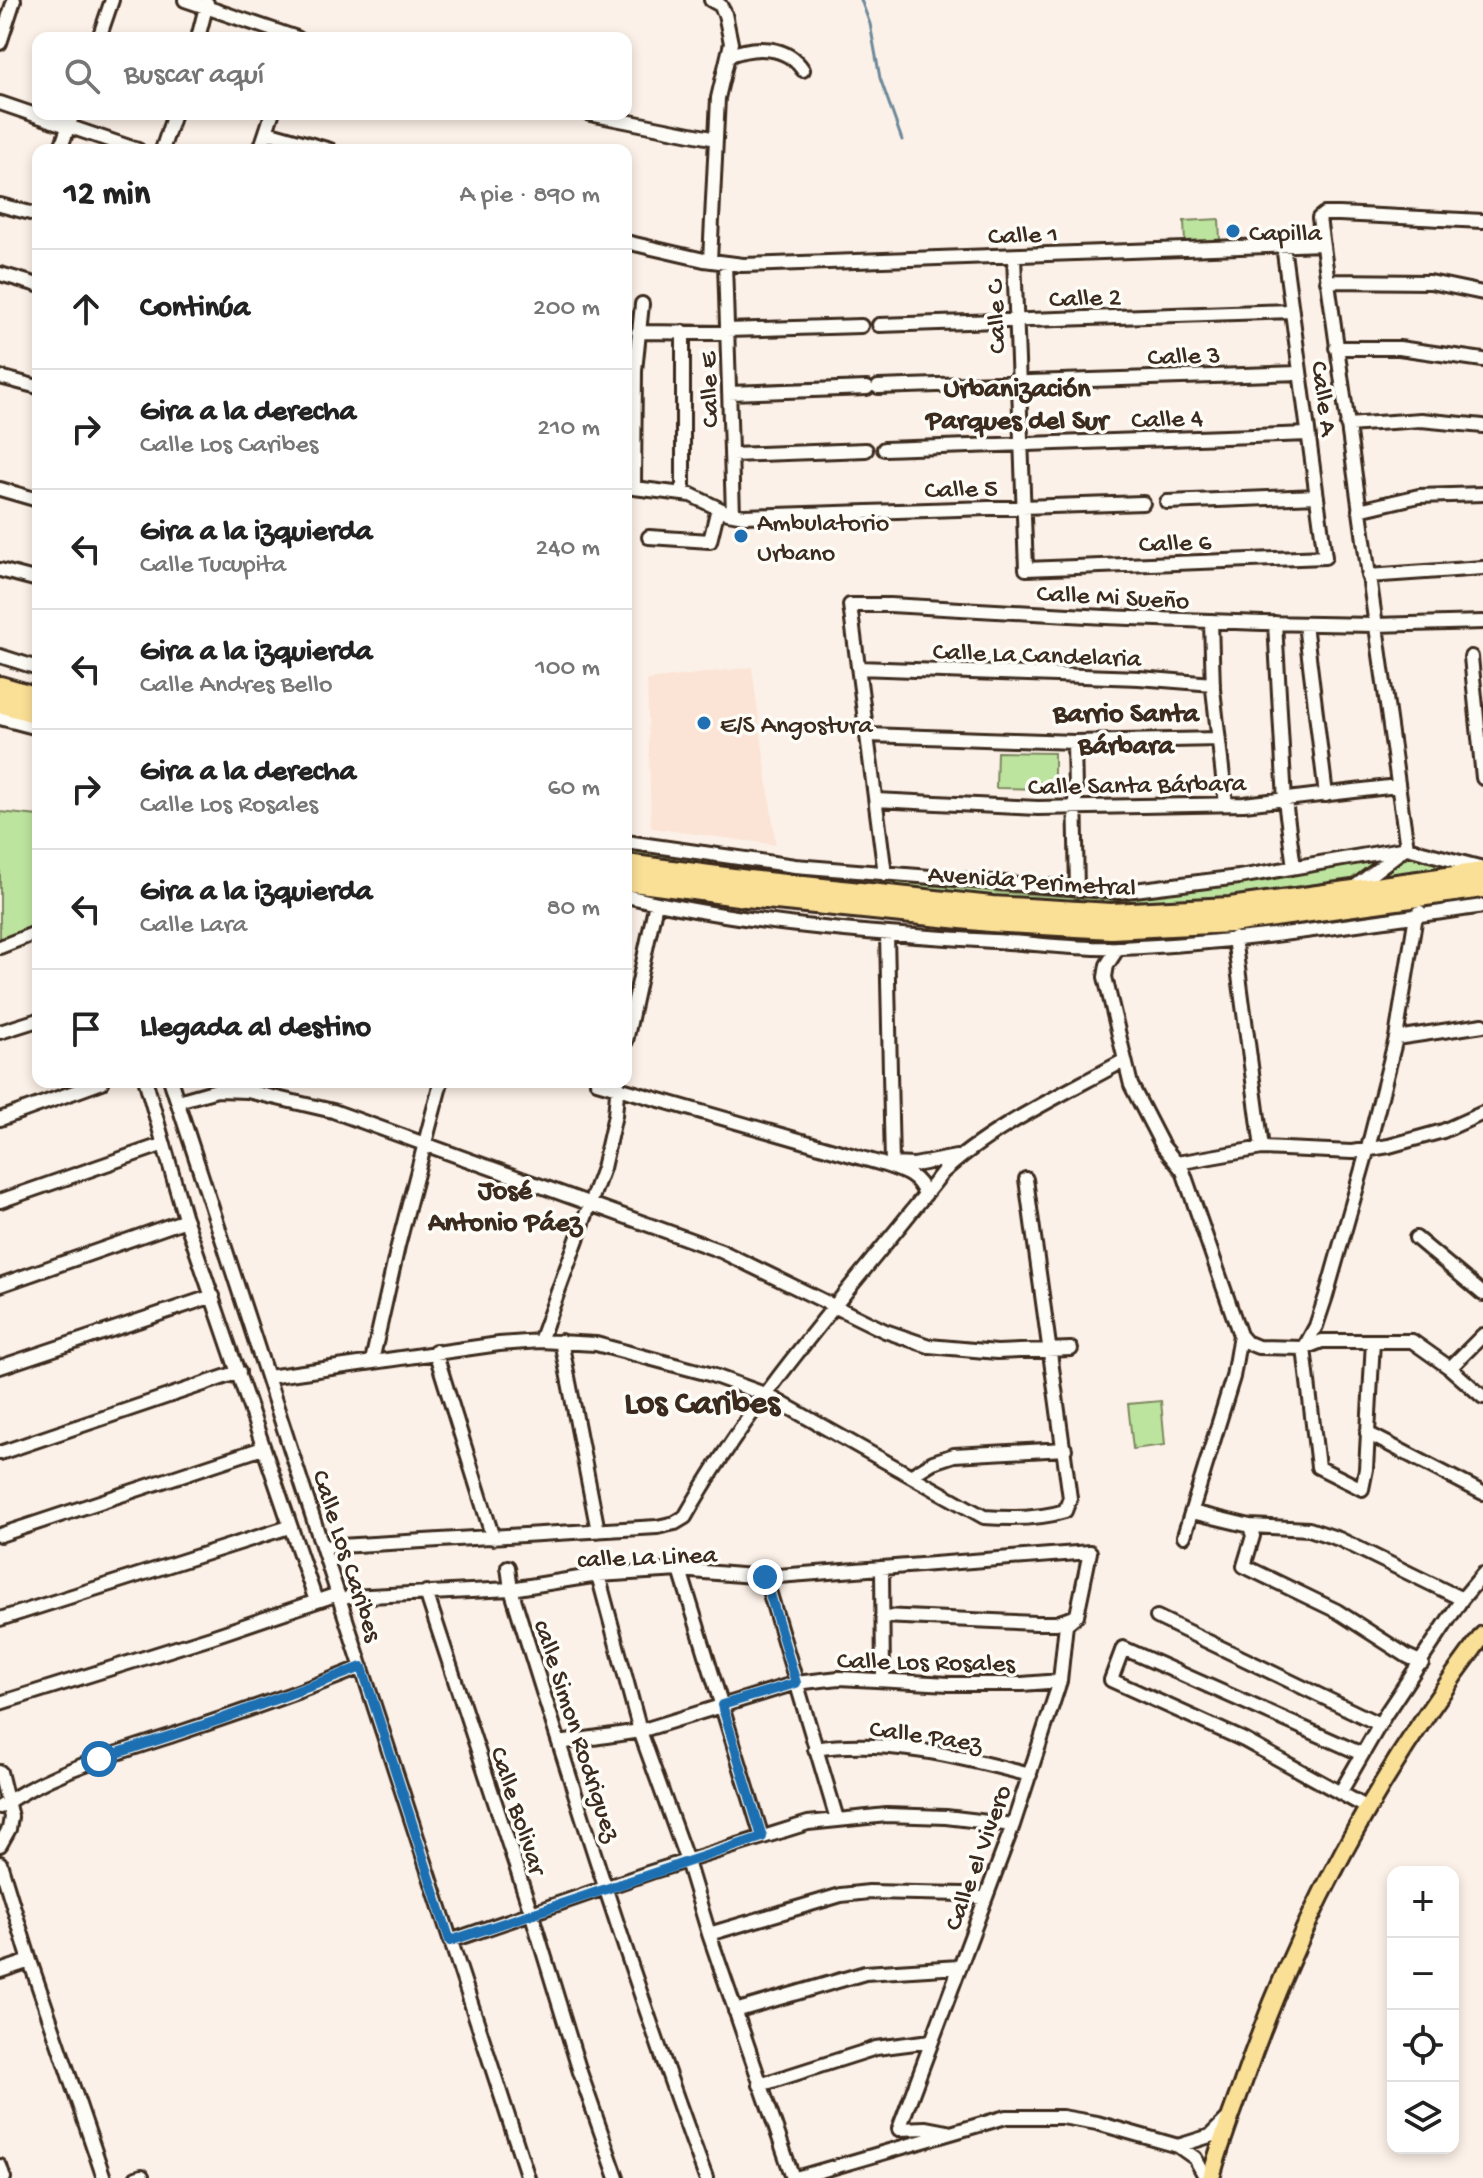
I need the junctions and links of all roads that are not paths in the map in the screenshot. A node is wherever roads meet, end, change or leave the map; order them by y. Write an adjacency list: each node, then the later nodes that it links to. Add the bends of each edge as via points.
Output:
1 (14, 0): 9 (street)
2 (112, 0): 6 (street)
3 (185, 0): 5 (street)
4 (711, 0): 10 (street, via 728,20)
5 (207, 4): 7 (street); 8 (street)
6 (101, 32)
7 (200, 32)
8 (281, 32)
9 (0, 43)
10 (728, 56): 11 (street, via 773,49 795,58); 19 (street, via 720,83)
11 (803, 70)
12 (0, 103): 13 (street)
13 (32, 111)
14 (71, 120): 20 (street); 21 (street)
15 (172, 120): 22 (street)
16 (270, 120): 18 (street)
17 (620, 120): 19 (street)
18 (267, 132): 23 (street); 24 (street)
19 (716, 139): 32 (street)
20 (62, 144)
21 (125, 144)
22 (164, 144)
23 (262, 144)
24 (309, 144)
25 (0, 205): 26 (street)
26 (32, 213)
27 (1483, 221): 29 (street, via 1324,214 1318,220)
28 (632, 243): 32 (street, Calle 1)
29 (1322, 244): 30 (street, Calle 1); 35 (street)
30 (1283, 245): 31 (street, Calle 1); 39 (street, Calle A)
31 (1014, 256): 33 (street, Calle 1); 40 (street, Calle C)
32 (710, 260): 33 (street, Calle 1)
33 (725, 263): 45 (street, Calle E)
34 (0, 274): 36 (street)
35 (1327, 281): 37 (street, via 1430,282); 46 (street)
36 (32, 283)
37 (1483, 293)
38 (642, 304): 43 (street)
39 (1292, 311): 40 (street, Calle 2); 48 (street, Calle A)
40 (1016, 320): 41 (street, Calle 2); 50 (street, Calle C)
41 (879, 325)
42 (861, 326): 45 (street)
43 (638, 332): 44 (street); 57 (street)
44 (683, 332): 45 (street); 63 (street)
45 (727, 332): 52 (street, Calle E)
46 (1336, 348): 47 (street, via 1399,348); 53 (street)
47 (1483, 360)
48 (1300, 373): 50 (street, Calle 3); 55 (street, Calle A)
49 (0, 377): 51 (street)
50 (1019, 382): 52 (street, Calle 3); 56 (street, Calle C)
51 (32, 385)
52 (729, 393): 60 (street, Calle E)
53 (1347, 425): 54 (street, via 1421,420); 71 (street)
54 (1483, 426)
55 (1308, 434): 56 (street, Calle 4); 65 (street, Calle A)
56 (1021, 444): 58 (street, Calle 4); 69 (street, Calle C)
57 (632, 448)
58 (884, 449)
59 (866, 450): 60 (street)
60 (731, 455): 72 (street, Calle E)
61 (632, 487): 63 (street)
62 (0, 489): 66 (street)
63 (683, 493): 70 (street)
64 (1483, 494): 71 (street, via 1419,496)
65 (1317, 496): 67 (street); 74 (street, Calle A)
66 (32, 498)
67 (1167, 502)
68 (1143, 503): 69 (street, Calle 5)
69 (1023, 507): 72 (street, Calle 5); 76 (street, Calle C)
70 (718, 508): 72 (street); 73 (street, via 710,541)
71 (1359, 510): 78 (street)
72 (733, 514)
73 (649, 537)
74 (1325, 557): 76 (street, Calle 6)
75 (1483, 568): 78 (street)
76 (1026, 569)
77 (0, 570): 79 (street)
78 (1368, 576): 84 (street)
79 (32, 578)
80 (1211, 621): 82 (street, Calle Mi Sueño); 88 (street, Calle Mi Sueño, via 850,605); 89 (street)
81 (1483, 622): 84 (street, Calle Mi Sueño)
82 (1275, 623): 83 (street, Calle Mi Sueño); 103 (street)
83 (1305, 624): 84 (street, Calle Mi Sueño); 101 (street)
84 (1375, 625): 100 (street)
85 (0, 656): 87 (street)
86 (1471, 657): 99 (street)
87 (32, 666)
88 (858, 668): 89 (street, Calle La Candelaria); 96 (street)
89 (1213, 684): 97 (street)
90 (0, 686): 91 (highway)
91 (32, 695)
92 (0, 703): 93 (highway)
93 (32, 712)
94 (0, 718): 95 (street)
95 (32, 726)
96 (868, 735): 98 (street); 102 (street)
97 (1219, 739): 98 (street); 104 (street)
98 (1074, 742): 105 (street)
99 (1483, 778)
100 (1397, 786): 101 (street, Calle Santa Bárbara); 107 (street)
101 (1326, 795): 103 (street, Calle Santa Bárbara)
102 (876, 800): 105 (street, Calle Santa Bárbara); 112 (street)
103 (1285, 801): 104 (street, Calle Santa Bárbara); 110 (street)
104 (1226, 804): 105 (street, Calle Santa Bárbara)
105 (1075, 808): 116 (street)
106 (632, 843): 108 (street, Avenida Perimetral)
107 (1407, 848): 110 (street, Avenida Perimetral); 111 (street); 117 (street)
108 (752, 860): 112 (street, Avenida Perimetral); 114 (street)
109 (632, 865): 114 (highway, Avenida Perimetral)
110 (1294, 867): 116 (street, Avenida Perimetral, via 1153,889)
111 (1483, 870): 117 (highway, Avenida Perimetral)
112 (885, 874): 116 (street, Avenida Perimetral)
113 (632, 882): 118 (highway, Avenida Perimetral, via 1072,929 1231,923)
114 (821, 888): 117 (highway, Avenida Perimetral, via 1098,913 1230,907)
115 (1483, 888): 118 (highway, Avenida Perimetral)
116 (1077, 890)
117 (1350, 891)
118 (1445, 894): 122 (street)
119 (632, 897): 120 (street)
120 (656, 903): 124 (street); 128 (street)
121 (1483, 906): 122 (street)
122 (1416, 915): 125 (street); 132 (street)
123 (32, 934): 126 (street)
124 (887, 934): 127 (street); 149 (street)
125 (1234, 938): 127 (street); 145 (street)
126 (0, 947)
127 (1118, 948): 133 (street, via 1105,977)
128 (632, 1013)
129 (32, 1022): 131 (street)
130 (1483, 1025): 132 (street)
131 (0, 1032)
132 (1396, 1038): 146 (street)
133 (1125, 1060): 147 (street); 148 (street, via 1131,1085)
134 (85, 1088): 142 (street)
135 (148, 1088): 144 (street)
136 (173, 1088): 140 (street, Calle Los Caribes)
137 (439, 1088): 143 (street)
138 (618, 1088): 153 (street)
139 (628, 1088): 149 (street)
140 (178, 1101): 143 (street, via 217,1090 247,1091 333,1111); 173 (street, Calle Los Caribes)
141 (1483, 1113): 146 (street, via 1443,1131)
142 (0, 1119)
143 (425, 1142): 153 (street); 169 (street)
144 (164, 1144): 152 (street); 154 (street)
145 (1262, 1148): 146 (street); 148 (street)
146 (1368, 1148): 165 (street, via 1326,1296)
147 (959, 1157): 149 (street); 151 (street)
148 (1177, 1163): 160 (street)
149 (885, 1164): 151 (street, via 919,1181)
150 (1026, 1179): 167 (street)
151 (925, 1195): 159 (street)
152 (0, 1201)
153 (591, 1203): 159 (street, via 721,1251); 162 (street)
154 (186, 1220): 156 (street); 158 (street)
155 (1416, 1238): 157 (street)
156 (0, 1285)
157 (1483, 1294)
158 (213, 1296): 170 (street); 172 (street)
159 (832, 1306): 167 (street, via 929,1346); 174 (street)
160 (1240, 1335): 165 (street, via 1258,1347); 182 (street, via 1233,1377)
161 (1483, 1335): 171 (street)
162 (540, 1341): 163 (street); 168 (street)
163 (561, 1341): 174 (street, via 671,1362); 185 (street)
164 (1373, 1341): 165 (street, via 1322,1341); 171 (street, via 1412,1341); 176 (street)
165 (1304, 1348): 176 (street, via 1318,1467 1362,1489)
166 (1071, 1349): 167 (street)
167 (1050, 1350): 178 (street)
168 (435, 1351): 169 (street); 188 (street)
169 (372, 1361): 173 (street)
170 (0, 1367)
171 (1450, 1368): 175 (street)
172 (239, 1372): 177 (street); 179 (street)
173 (268, 1377): 189 (street, Calle Los Caribes)
174 (767, 1395): 180 (street); 185 (street, via 685,1517 657,1527)
175 (1483, 1397)
176 (1367, 1433): 181 (street)
177 (263, 1448): 184 (street); 186 (street)
178 (1065, 1449): 180 (street, via 954,1455); 180 (street, via 1070,1498 1065,1511 1053,1515 984,1517)
179 (0, 1453)
180 (912, 1475)
181 (1483, 1493)
182 (1192, 1512): 183 (street); 187 (street)
183 (1250, 1526): 200 (street, via 1309,1529 1339,1539); 207 (street, via 1253,1536 1244,1566 1337,1611)
184 (289, 1527): 201 (street); 205 (street)
185 (598, 1531): 188 (street)
186 (0, 1535)
187 (1184, 1536)
188 (493, 1538): 189 (street)
189 (323, 1547): 199 (street, Calle Los Caribes)
190 (1090, 1552): 192 (street, calle La Linea); 202 (street, Calle el Vivero)
191 (508, 1567): 197 (street, calle Simon Rodriguez)
192 (882, 1568): 196 (street, calle La Linea); 203 (street)
193 (680, 1570): 195 (street, calle La Linea); 196 (street, calle La Linea); 213 (street)
194 (1483, 1574): 200 (street)
195 (598, 1575): 197 (street, calle La Linea); 215 (street)
196 (765, 1577): 211 (street)
197 (511, 1589): 198 (street, calle La Linea); 216 (street, calle Simon Rodriguez)
198 (426, 1592): 199 (street, calle La Linea); 232 (street, Calle Bolivar)
199 (344, 1595): 201 (street, calle La Linea); 208 (street, Calle Los Caribes)
200 (1462, 1599): 207 (street)
201 (316, 1601): 212 (street, calle La Linea)
202 (1077, 1615): 203 (street, via 1056,1623); 210 (street, Calle el Vivero, via 1066,1624)
203 (882, 1616): 209 (street)
204 (1157, 1617): 214 (street)
205 (0, 1619)
206 (1483, 1635): 223 (main road)
207 (1422, 1663): 214 (street)
208 (362, 1667): 222 (street, via 66,1771); 234 (street, Calle Los Caribes)
209 (883, 1680): 210 (street, Calle Los Rosales); 211 (street, Calle Los Rosales)
210 (1060, 1681): 220 (street, Calle el Vivero)
211 (796, 1683): 213 (street, Calle Los Rosales); 217 (street)
212 (0, 1703)
213 (722, 1705): 215 (street, Calle Los Rosales); 226 (street)
214 (1379, 1724): 218 (street)
215 (640, 1731): 216 (street, Calle Los Rosales); 228 (street)
216 (559, 1743): 230 (street, calle Simon Rodriguez)
217 (815, 1749): 220 (street, Calle Paez, via 910,1749); 224 (street)
218 (1362, 1754): 221 (street); 221 (street, via 1123,1648 1111,1680 1244,1740)
219 (0, 1772): 222 (street)
220 (1030, 1775): 225 (street, Calle el Vivero)
221 (1340, 1793): 223 (street)
222 (4, 1804): 227 (street, via 10,1826)
223 (1366, 1807): 241 (main road, via 1283,1976)
224 (837, 1819): 225 (street, via 887,1815); 226 (street)
225 (1013, 1825): 231 (street, Calle el Vivero)
226 (762, 1837): 228 (street)
227 (0, 1845)
228 (687, 1861): 230 (street); 233 (street)
229 (0, 1863): 235 (street)
230 (607, 1887): 232 (street); 249 (street, calle Simon Rodriguez, via 654,2038)
231 (985, 1899): 233 (street, via 964,1894 841,1895); 236 (street, Calle el Vivero)
232 (532, 1913): 234 (street); 248 (street, Calle Bolivar)
233 (709, 1934): 238 (street)
234 (450, 1941): 247 (street, Calle Los Caribes)
235 (30, 1961): 237 (street); 246 (street)
236 (959, 1967): 238 (street, via 865,1973); 239 (street, Calle el Vivero)
237 (0, 1971)
238 (735, 2011): 240 (street)
239 (931, 2041): 240 (street, via 876,2048); 242 (street, Calle el Vivero, via 899,2129)
240 (760, 2085): 250 (street)
241 (1234, 2108): 243 (street, via 1219,2130); 251 (main road)
242 (947, 2132): 243 (street, via 1034,2115 1097,2123); 250 (street)
243 (1178, 2146): 251 (street)
244 (0, 2166): 245 (street)
245 (4, 2178)
246 (104, 2178)
247 (528, 2178)
248 (617, 2178)
249 (706, 2178)
250 (795, 2178)
251 (1209, 2178)

